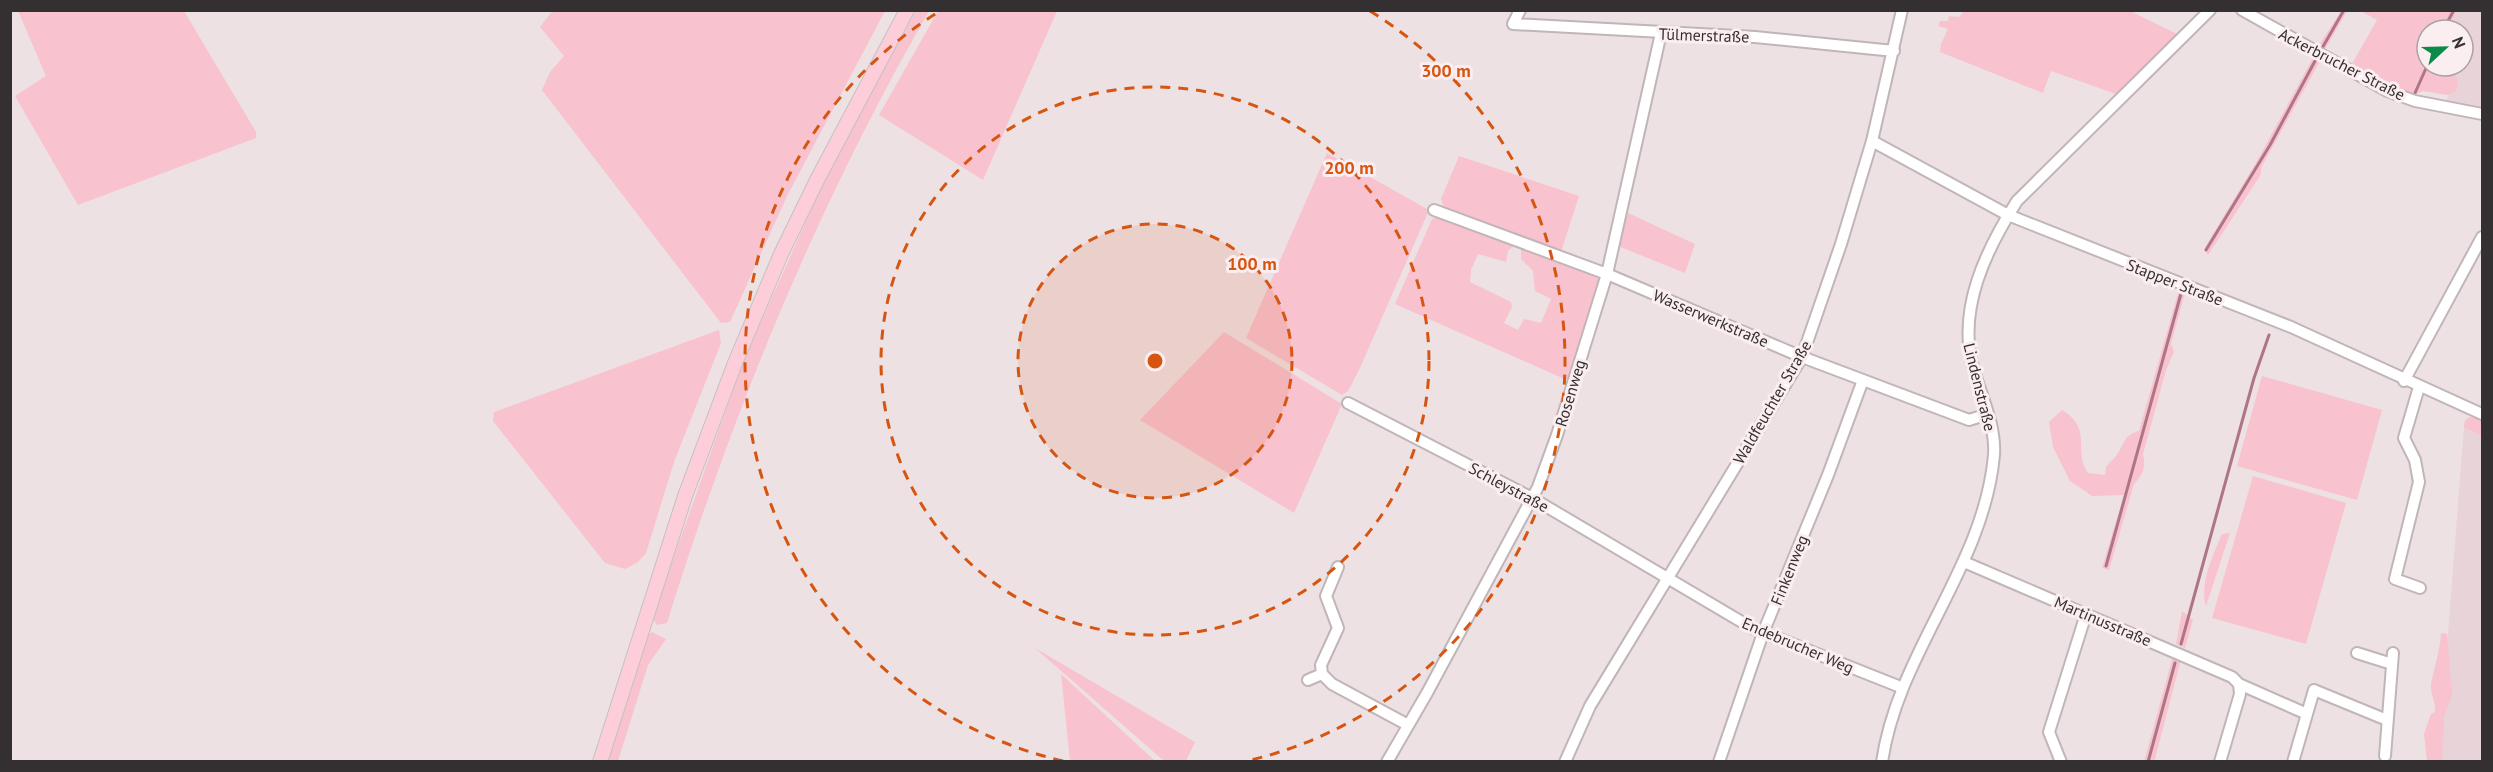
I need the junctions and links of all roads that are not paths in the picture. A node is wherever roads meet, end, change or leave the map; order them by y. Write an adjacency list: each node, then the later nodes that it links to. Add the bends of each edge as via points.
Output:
1 (907, 10): 37 (main road, via 817,180 735,363 685,496)
2 (1521, 10): 6 (street, Tülmerstraße, via 1514,24)
3 (1902, 10): 7 (street, Waldfeuchter Straße)
4 (2210, 10): 11 (street, Lindenstraße, via 2198,26 2037,178)
5 (2242, 10): 8 (street, Ackerbrucher Straße, via 2387,91 2415,101)
6 (1661, 33): 7 (street, Tülmerstraße, via 1778,39); 13 (street, Rosenweg)
7 (1894, 51): 9 (street, Waldfeuchter Straße)
8 (2482, 114)
9 (1872, 141): 11 (street, Stapper Straße); 14 (street, Waldfeuchter Straße)
10 (1434, 210): 13 (street, Wasserwerkstraße)
11 (2008, 215): 16 (street, Stapper Straße, via 2291,327); 19 (street, Lindenstraße, via 1978,278 1969,315 1967,338 1972,366)
12 (2482, 237): 16 (street)
13 (1607, 274): 14 (street, Wasserwerkstraße); 21 (street, Rosenweg, via 1557,435)
14 (1802, 357): 15 (street, Wasserwerkstraße); 24 (street, Waldfeuchter Straße)
15 (1863, 380): 19 (street, Wasserwerkstraße, via 1969,420); 27 (street, Finkenweg)
16 (2404, 381): 17 (street, Stapper Straße)
17 (2419, 387): 20 (street, Stapper Straße); 25 (street, via 2404,438 2415,460 2419,482 2395,579)
18 (1348, 403): 21 (street, Schleystraße)
19 (1988, 414): 22 (street, Lindenstraße, via 1994,456 1974,538)
20 (2482, 414)
21 (1533, 498): 24 (street, Schleystraße); 35 (street, Rosenweg)
22 (1964, 562): 26 (street, Martinusstraße); 32 (street, Lindenstraße)
23 (1338, 567): 29 (street, via 1326,596 1338,628 1321,665)
24 (1666, 576): 27 (street, Endebrucher Weg); 39 (street, Waldfeuchter Straße, via 1590,706)
25 (2420, 588)
26 (2086, 614): 31 (street, Martinusstraße, via 2213,668); 42 (street, via 2049,732)
27 (1763, 633): 32 (street, Endebrucher Weg); 40 (street, Finkenweg)
28 (2357, 654): 34 (street, via 2392,658)
29 (1322, 674): 30 (street); 35 (street, via 1332,684)
30 (1308, 680)
31 (2239, 684): 33 (street, Martinusstraße); 43 (street, via 2239,698)
32 (1903, 688): 41 (street, Lindenstraße)
33 (2307, 714): 34 (street, via 2314,690); 44 (street)
34 (2387, 720): 36 (street)
35 (1408, 725): 38 (street, Rosenweg)
36 (2385, 756)
37 (600, 762)
38 (1387, 762)
39 (1565, 762)
40 (1719, 762)
41 (1882, 762)
42 (2061, 762)
43 (2220, 762)
44 (2293, 762)

